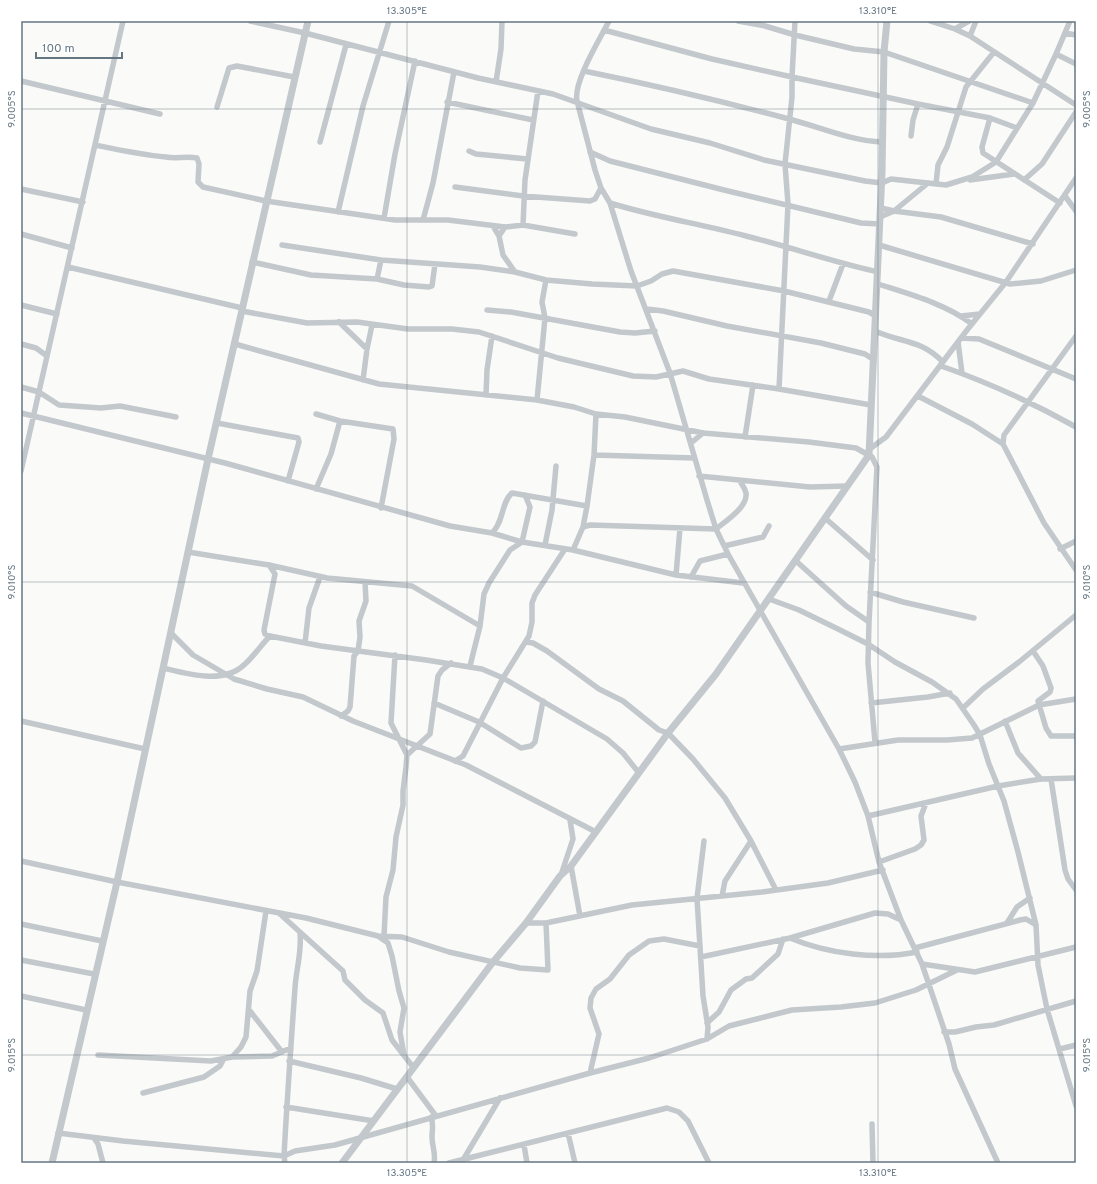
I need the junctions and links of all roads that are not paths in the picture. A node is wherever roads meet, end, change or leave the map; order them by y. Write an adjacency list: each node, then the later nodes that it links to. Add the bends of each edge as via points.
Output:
1 (123, 21): 39 (street)
2 (250, 21): 17 (street)
3 (308, 21): 17 (street)
4 (389, 21): 24 (street)
5 (502, 21): 34 (street)
6 (609, 21): 15 (street)
7 (738, 21): 18 (street)
8 (796, 21): 18 (street)
9 (888, 21): 22 (street)
10 (930, 21): 14 (street)
11 (969, 21): 14 (street)
12 (976, 21): 20 (street)
13 (1070, 21): 16 (street)
14 (955, 29): 20 (street)
15 (604, 30): 28 (street); 31 (street)
16 (1066, 30): 19 (street); 25 (street)
17 (305, 33): 21 (street); 30 (street)
18 (795, 35): 22 (street, via 854,49); 31 (street)
19 (1075, 35)
20 (970, 36): 23 (street)
21 (346, 45): 24 (street); 53 (street)
22 (884, 52): 32 (street, via 931,70); 37 (street)
23 (994, 52): 32 (street); 35 (street)
24 (379, 53): 26 (street); 80 (street, via 363,106)
25 (1056, 54): 27 (street); 35 (street)
26 (415, 61): 29 (street); 82 (street)
27 (1076, 64)
28 (584, 71): 38 (street, via 576,91); 50 (street)
29 (454, 72): 34 (street); 40 (street)
30 (294, 77): 44 (street, via 237,66 229,68); 73 (street)
31 (792, 77): 37 (street); 50 (street)
32 (971, 80): 41 (street); 45 (street)
33 (21, 81): 39 (street)
34 (496, 82): 36 (street)
35 (1042, 82): 41 (street); 43 (street)
36 (538, 91): 38 (street); 49 (street)
37 (884, 97): 42 (street); 54 (street)
38 (577, 101): 57 (street); 60 (street, via 651,129)
39 (106, 102): 47 (street); 55 (street)
40 (447, 102): 49 (street); 83 (street)
41 (1033, 103): 51 (street)
42 (918, 104): 45 (street); 52 (street, via 912,120)
43 (1076, 105)
44 (217, 108)
45 (958, 111): 48 (street); 67 (street, via 947,147 938,165)
46 (1076, 112): 63 (street, via 1042,164)
47 (160, 114)
48 (990, 118): 51 (street); 59 (street, via 982,147 983,153)
49 (533, 120): 58 (street)
50 (790, 120): 54 (street, via 853,138); 60 (street)
51 (1017, 128): 59 (street)
52 (911, 136)
53 (320, 142)
54 (883, 142): 65 (street)
55 (95, 145): 73 (street, via 168,158 197,158 198,182 203,187); 74 (street)
56 (469, 151): 58 (street, via 476,154)
57 (590, 152): 69 (street); 77 (street, via 610,161 737,194)
58 (527, 159): 71 (street)
59 (996, 162): 61 (street); 64 (street)
60 (785, 164): 65 (street); 77 (street)
61 (1014, 174): 63 (street); 64 (street)
62 (1076, 178): 72 (street)
63 (1024, 180): 76 (street)
64 (964, 181): 67 (street, via 946,185)
65 (882, 183): 66 (street, via 892,179); 78 (street)
66 (928, 183): 67 (street); 81 (street)
67 (936, 184)
68 (455, 186): 71 (street)
69 (601, 188): 71 (street, via 595,199 590,201); 75 (street)
70 (21, 189): 74 (street)
71 (523, 196): 85 (street)
72 (1065, 196): 76 (street); 79 (street)
73 (266, 201): 80 (street); 97 (street)
74 (83, 202): 94 (street)
75 (610, 203): 95 (street); 108 (street)
76 (1060, 203): 91 (street)
77 (788, 204): 84 (street, via 861,223); 95 (street)
78 (881, 208): 81 (street); 84 (street)
79 (1076, 211)
80 (338, 212): 82 (street)
81 (894, 212): 84 (street); 91 (street, via 941,217)
82 (384, 218): 83 (street)
83 (424, 220): 86 (street, via 448,220)
84 (880, 221): 93 (street)
85 (523, 225): 87 (street); 89 (street)
86 (493, 226): 87 (street); 90 (street)
87 (505, 227): 90 (street)
88 (21, 234): 94 (street)
89 (575, 234)
90 (499, 236): 102 (street, via 503,255)
91 (1033, 244): 106 (street)
92 (282, 245): 96 (street)
93 (879, 245): 103 (street); 106 (street)
94 (72, 248): 100 (street)
95 (786, 248): 99 (street); 109 (street)
96 (381, 260): 98 (street); 104 (street)
97 (252, 262): 104 (street, via 311,275); 115 (street)
98 (435, 264): 102 (street); 104 (street, via 432,286 404,285)
99 (843, 264): 103 (street); 112 (street)
100 (68, 267): 115 (street); 118 (street)
101 (1076, 270): 106 (street, via 1041,281 1015,284)
102 (515, 272): 105 (street)
103 (878, 272): 107 (street)
104 (377, 279)
105 (546, 280): 108 (street); 121 (street, via 542,302)
106 (1006, 282): 119 (street)
107 (878, 284): 117 (street); 120 (street)
108 (637, 286): 109 (street, via 673,271); 114 (street)
109 (784, 291): 110 (street); 111 (street)
110 (796, 295): 111 (street); 112 (street)
111 (784, 300): 128 (street)
112 (829, 301): 117 (street)
113 (21, 305): 118 (street)
114 (647, 309): 126 (street); 128 (street)
115 (242, 310): 122 (street, via 308,322); 135 (street)
116 (487, 310): 121 (street)
117 (874, 313): 127 (street)
118 (57, 314): 140 (street)
119 (980, 314): 120 (street); 123 (street)
120 (961, 316): 123 (street)
121 (545, 318): 126 (street, via 620,332); 138 (street)
122 (339, 322): 124 (street); 136 (street)
123 (972, 324): 125 (street)
124 (372, 325): 129 (street, via 408,329 466,330); 136 (street)
125 (967, 330): 131 (street); 132 (street)
126 (655, 331): 142 (street)
127 (875, 331): 137 (street); 143 (street, via 918,344 935,355)
128 (782, 335): 139 (street); 152 (street)
129 (492, 336): 138 (street); 154 (street)
130 (1076, 336): 133 (street)
131 (980, 339): 132 (street); 144 (street)
132 (959, 340): 143 (street); 146 (street)
133 (1074, 342): 144 (street)
134 (21, 344): 140 (street, via 36,348)
135 (235, 344): 149 (street); 165 (street)
136 (366, 349): 149 (street)
137 (874, 351): 139 (street); 141 (street)
138 (541, 352): 147 (street, via 633,376); 156 (street)
139 (865, 354): 141 (street)
140 (47, 356): 153 (street)
141 (874, 360): 158 (street)
142 (666, 364): 145 (street); 147 (street)
143 (942, 364): 146 (street); 155 (street)
144 (1052, 369): 148 (street); 157 (street)
145 (670, 373): 147 (street); 150 (street, via 690,372 709,379); 167 (street)
146 (962, 373): 157 (street)
147 (662, 376)
148 (1076, 379)
149 (363, 380): 154 (street, via 399,388)
150 (753, 385): 152 (street); 170 (street)
151 (21, 387): 153 (street)
152 (779, 389): 158 (street)
153 (39, 392): 162 (street); 163 (street, via 59,404 100,408 120,406)
154 (486, 395): 156 (street)
155 (918, 396): 171 (street); 174 (street, via 886,437)
156 (537, 400): 161 (street)
157 (1027, 403): 166 (street); 169 (street)
158 (871, 406): 174 (street)
159 (21, 413): 162 (street)
160 (316, 414): 164 (street)
161 (596, 414): 167 (street); 175 (street)
162 (34, 416): 178 (street); 180 (street)
163 (176, 417)
164 (340, 421): 185 (street, via 331,454); 189 (street, via 390,428 394,431)
165 (218, 423): 178 (street); 182 (street, via 298,438)
166 (1076, 428)
167 (687, 429): 168 (street); 173 (street)
168 (703, 433): 170 (street); 173 (street)
169 (1004, 435): 171 (street); 172 (street)
170 (745, 437): 174 (street, via 828,444)
171 (995, 438): 172 (street)
172 (1003, 444): 204 (street)
173 (691, 446): 176 (street); 177 (street)
174 (870, 452): 184 (street); 210 (street, via 877,467)
175 (594, 455): 176 (street); 188 (street)
176 (682, 457): 177 (street)
177 (694, 458): 181 (street)
178 (208, 459): 182 (street); 207 (street)
179 (556, 466): 187 (street)
180 (21, 471)
181 (699, 476): 183 (street); 195 (street)
182 (288, 481): 185 (street)
183 (740, 481): 184 (street, via 823,488); 195 (street, via 745,490 745,500 730,518)
184 (847, 486): 190 (street)
185 (316, 489): 189 (street)
186 (525, 496): 187 (street); 193 (street, via 512,493 509,496); 200 (street, via 530,507)
187 (553, 501): 188 (street); 201 (street)
188 (587, 506): 191 (street)
189 (382, 508): 196 (street, via 450,526)
190 (825, 518): 209 (street); 210 (street)
191 (583, 524): 194 (street); 206 (street)
192 (768, 526): 202 (street, via 763,538)
193 (499, 527): 196 (street); 197 (street)
194 (680, 528): 195 (street); 214 (street)
195 (716, 528): 202 (street)
196 (492, 533): 197 (street)
197 (502, 536): 198 (street)
198 (508, 538): 200 (street); 205 (street)
199 (1076, 541): 204 (street)
200 (522, 542): 201 (street); 205 (street)
201 (545, 546): 203 (street)
202 (724, 546): 208 (street)
203 (565, 549): 206 (street); 229 (street, via 535,595)
204 (1060, 549): 213 (street)
205 (510, 550): 226 (street, via 484,594)
206 (573, 550): 214 (street)
207 (188, 552): 211 (street); 227 (street)
208 (728, 554): 212 (street); 216 (street, via 700,561)
209 (796, 560): 221 (street); 225 (street, via 846,606)
210 (873, 560): 220 (street)
211 (269, 565): 215 (street); 228 (street, via 275,574 264,630 265,634)
212 (736, 570): 217 (street); 219 (street)
213 (1076, 570)
214 (676, 575): 216 (street)
215 (320, 577): 218 (street); 231 (street, via 309,608)
216 (691, 577): 217 (street)
217 (729, 581): 219 (street)
218 (365, 582): 226 (street, via 412,586); 234 (street, via 366,601 359,620)
219 (744, 583): 222 (street)
220 (870, 592): 224 (street); 225 (street)
221 (769, 599): 222 (street); 233 (street)
222 (760, 612): 253 (street, via 716,674); 260 (street)
223 (1076, 615): 235 (street)
224 (974, 618)
225 (869, 622): 233 (street)
226 (480, 626): 238 (street)
227 (171, 633): 239 (street); 240 (street, via 193,655)
228 (270, 636): 231 (street); 240 (street, via 243,666 234,672)
229 (529, 636): 230 (street); 232 (street)
230 (526, 642): 232 (street); 241 (street)
231 (305, 643): 234 (street)
232 (533, 643): 253 (street, via 562,660 599,690 623,701 659,730)
233 (868, 644): 242 (street); 246 (street)
234 (358, 651): 236 (street); 249 (street, via 354,656 350,707)
235 (1033, 651): 247 (street, via 1043,666 1051,690 1038,700); 248 (street, via 983,689)
236 (395, 656): 237 (street); 256 (street, via 391,718 393,729)
237 (451, 663): 238 (street); 245 (street, via 438,676)
238 (470, 666): 241 (street)
239 (163, 668): 240 (street, via 191,675); 259 (street)
240 (224, 674): 249 (street, via 267,689 295,694)
241 (503, 678): 244 (street); 252 (street)
242 (950, 693): 246 (street); 248 (street)
243 (1076, 699): 247 (street)
244 (543, 701): 252 (street, via 535,742 526,748 521,748); 265 (street, via 610,742)
245 (434, 703): 252 (street); 258 (street, via 430,734)
246 (871, 703): 257 (street)
247 (1039, 705): 251 (street); 255 (street, via 1050,735)
248 (963, 708): 254 (street)
249 (341, 716): 256 (street)
250 (21, 721): 259 (street)
251 (1005, 721): 254 (street); 267 (street, via 1018,753)
252 (480, 722): 261 (street)
253 (668, 733): 265 (street); 275 (street, via 726,798)
254 (980, 735): 257 (street, via 947,740 908,739); 269 (street)
255 (1076, 736)
256 (400, 740): 258 (street); 262 (street)
257 (875, 742): 260 (street)
258 (417, 746): 262 (street); 263 (street)
259 (145, 749): 281 (street)
260 (839, 749): 271 (street)
261 (466, 751): 263 (street); 264 (street)
262 (406, 754): 297 (street, via 403,804)
263 (455, 761): 264 (street)
264 (466, 765): 272 (street)
265 (639, 773): 273 (street)
266 (1076, 778): 268 (street)
267 (1041, 779): 268 (street); 269 (street)
268 (1051, 779): 283 (street, via 1065,870)
269 (998, 786): 270 (street); 286 (street)
270 (926, 803): 271 (street); 277 (street, via 921,816 924,840 921,846)
271 (868, 816): 277 (street)
272 (570, 820): 273 (street); 280 (street, via 573,839)
273 (596, 832): 278 (street)
274 (704, 841): 285 (street)
275 (751, 841): 282 (street); 284 (street, via 725,881)
276 (21, 861): 281 (street)
277 (880, 862): 279 (street)
278 (571, 866): 280 (street); 289 (street)
279 (883, 870): 282 (street, via 828,883); 290 (street)
280 (560, 876): 292 (street)
281 (117, 882): 287 (street); 300 (street)
282 (776, 890): 284 (street)
283 (1076, 890)
284 (722, 896): 285 (street)
285 (697, 898): 289 (street, via 632,905); 301 (street)
286 (1030, 898): 291 (street, via 1017,907); 295 (street)
287 (266, 911): 288 (street); 316 (street, via 258,971 250,991)
288 (280, 914): 296 (street); 297 (street)
289 (580, 916): 293 (street)
290 (901, 920): 298 (street, via 888,914 876,913); 303 (street)
291 (1007, 922): 295 (street, via 1026,919); 303 (street)
292 (526, 923): 293 (street); 307 (street)
293 (546, 923): 307 (street, via 548,970 520,968)
294 (21, 924): 300 (street)
295 (1036, 924): 305 (street)
296 (300, 933): 321 (street); 325 (street, via 343,971 345,980 365,1000 383,1012 392,1040)
297 (381, 936): 307 (street, via 402,937 438,949); 325 (street, via 388,943 404,1008 400,1032)
298 (790, 938): 299 (street); 303 (street, via 807,945 845,953 876,956 896,956)
299 (783, 939): 304 (street); 317 (street, via 778,954 752,978 746,979 731,990 719,1012)
300 (102, 941): 310 (street)
301 (700, 946): 304 (street); 330 (street, via 664,939 649,941 635,950 610,979 596,989 591,998 590,1008 599,1034)
302 (1076, 947): 305 (street)
303 (916, 950): 308 (street)
304 (701, 957): 317 (street)
305 (1038, 957): 309 (street, via 982,971); 314 (street)
306 (21, 960): 310 (street)
307 (493, 962): 329 (street)
308 (922, 964): 309 (street); 311 (street)
309 (956, 970): 311 (street)
310 (94, 974): 315 (street)
311 (927, 984): 318 (street); 319 (street, via 910,993 876,1003 841,1008 792,1010 729,1026)
312 (21, 996): 315 (street)
313 (1076, 1001): 314 (street)
314 (1047, 1009): 318 (street, via 994,1025); 322 (street)
315 (86, 1010): 341 (street)
316 (250, 1012): 323 (street); 326 (street, via 245,1042)
317 (707, 1023): 319 (street)
318 (944, 1032): 360 (street, via 955,1069)
319 (707, 1039): 330 (street, via 649,1058)
320 (1076, 1045): 322 (street)
321 (291, 1048): 323 (street); 328 (street)
322 (1060, 1049): 333 (street)
323 (282, 1052): 326 (street, via 272,1056)
324 (98, 1055): 327 (street)
325 (404, 1055): 329 (street)
326 (232, 1057): 327 (street)
327 (223, 1060): 334 (street, via 220,1066 204,1077)
328 (289, 1060): 332 (street, via 361,1078); 337 (street)
329 (413, 1067): 331 (street)
330 (590, 1073): 335 (street)
331 (406, 1076): 332 (street); 338 (street)
332 (396, 1090): 339 (street)
333 (1075, 1091): 336 (street)
334 (143, 1093)
335 (500, 1098): 338 (street); 348 (street)
336 (1076, 1106)
337 (286, 1107): 339 (street); 346 (street)
338 (434, 1116): 344 (street); 353 (street)
339 (374, 1121): 344 (street)
340 (872, 1124): 359 (street)
341 (58, 1133): 343 (street); 349 (street)
342 (568, 1133): 345 (street); 357 (street); 358 (street, via 667,1108 679,1112 688,1121)
343 (94, 1138): 346 (street); 350 (street)
344 (361, 1138): 346 (street, via 295,1151); 352 (street)
345 (524, 1145): 347 (street); 356 (street)
346 (284, 1156): 351 (street)
347 (480, 1156): 348 (street); 355 (street)
348 (463, 1160): 354 (street)
349 (52, 1163)
350 (103, 1163)
351 (285, 1163)
352 (342, 1163)
353 (434, 1163)
354 (449, 1163)
355 (481, 1163)
356 (527, 1163)
357 (574, 1163)
358 (709, 1163)
359 (873, 1163)
360 (998, 1163)

